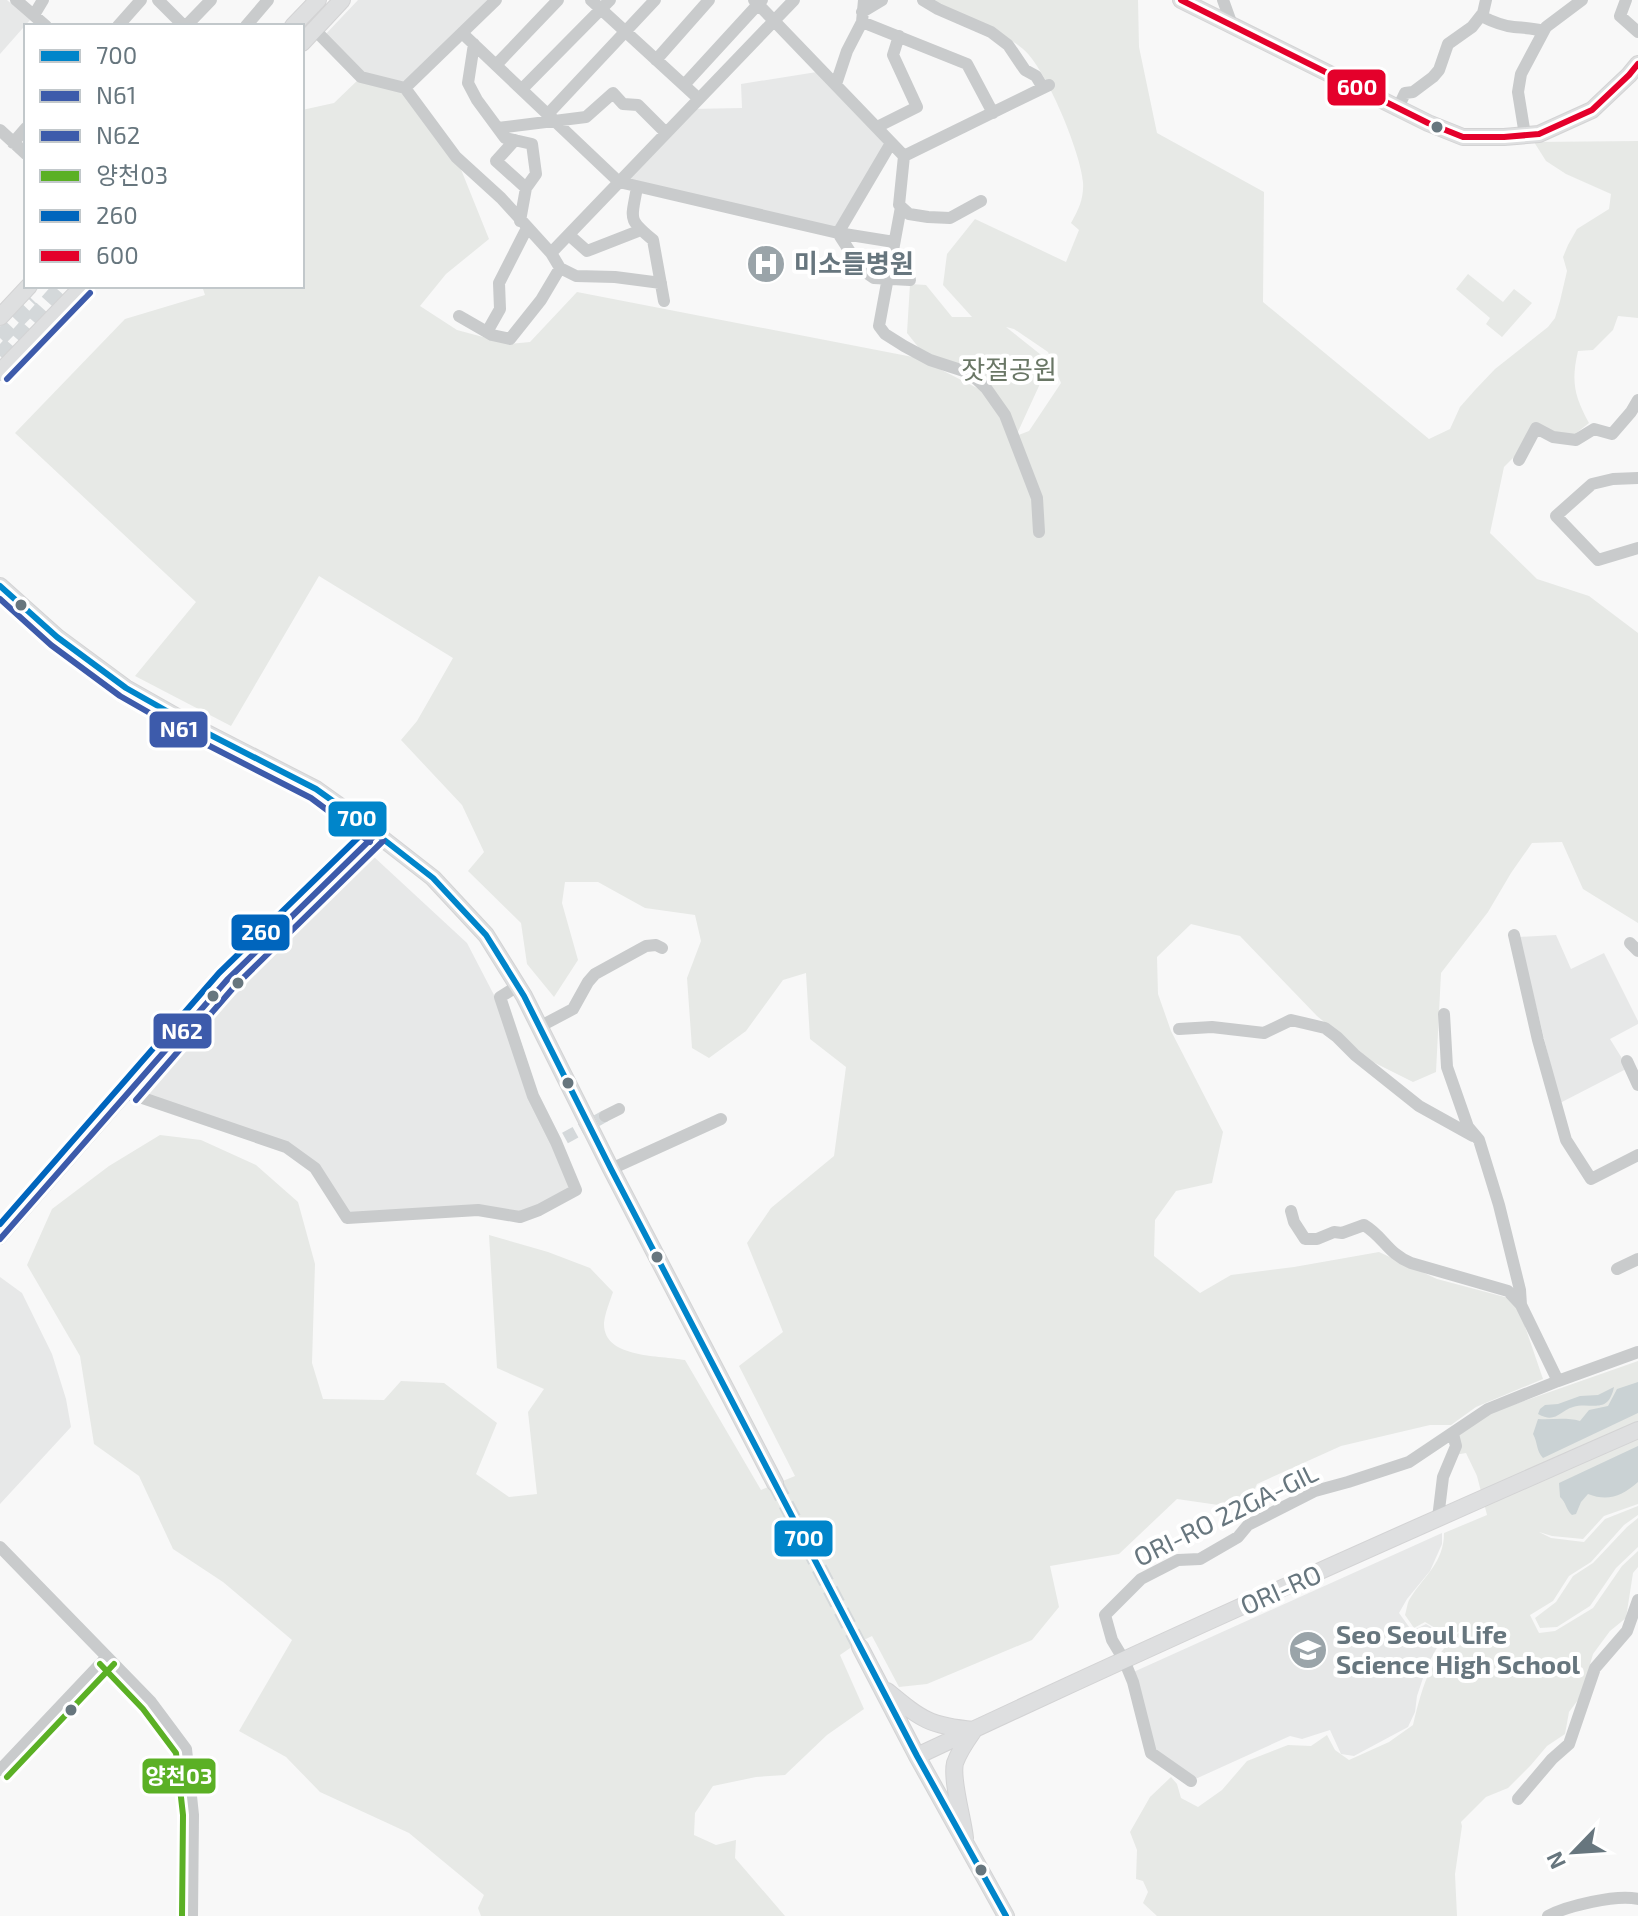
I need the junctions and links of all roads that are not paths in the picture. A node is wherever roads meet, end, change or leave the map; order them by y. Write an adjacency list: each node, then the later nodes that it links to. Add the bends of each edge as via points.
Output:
1 (16, 0): 25 (street)
2 (43, 0): 25 (street)
3 (141, 0): 29 (street)
4 (158, 0): 30 (street)
5 (211, 0): 31 (street)
6 (268, 0): 32 (street)
7 (318, 0): 33 (main road)
8 (342, 0): 40 (main road)
9 (496, 0): 38 (street)
10 (558, 0): 44 (street)
11 (591, 0): 23 (street)
12 (655, 0): 36 (street)
13 (709, 0): 42 (street)
14 (794, 0): 27 (street)
15 (882, 0): 24 (street)
16 (923, 0): 51 (street, via 991,32 1046,87)
17 (1181, 0): 34 (main road)
18 (1223, 0): 34 (street)
19 (1486, 0): 26 (street)
20 (1582, 0): 35 (street)
21 (1626, 0): 37 (street, via 1620,16)
22 (758, 1): 27 (street); 46 (street)
23 (606, 5): 36 (street); 48 (street)
24 (863, 11): 39 (street); 45 (street)
25 (34, 15): 28 (street)
26 (1481, 16): 35 (street); 50 (street, via 1448,44 1439,70 1405,93)
27 (775, 20): 45 (street); 49 (street)
28 (44, 24)
29 (120, 24)
30 (183, 24)
31 (187, 24)
32 (248, 24)
33 (295, 24)
34 (1232, 25): 50 (main road)
35 (1543, 31): 57 (street, via 1521,74 1518,92)
36 (626, 32): 42 (street); 52 (street)
37 (1638, 32)
38 (462, 33): 41 (street); 47 (street)
39 (899, 36): 51 (street, via 967,64); 53 (street, via 893,55 917,107)
40 (306, 37): 47 (street, via 361,77)
41 (474, 44): 44 (street); 54 (street, via 468,83)
42 (656, 60): 46 (street)
43 (1638, 64): 57 (main road, via 1592,110)
44 (496, 65): 48 (street)
45 (836, 84): 53 (street)
46 (684, 85): 49 (street)
47 (405, 88): 68 (street, via 456,157)
48 (522, 89): 52 (street)
49 (699, 99): 56 (street)
50 (1398, 108): 57 (main road, via 1463,137)
51 (993, 113): 62 (street)
52 (551, 118): 54 (street); 56 (street, via 586,117 613,93 623,104 638,105); 61 (street); 63 (street)
53 (877, 127): 60 (street)
54 (498, 128): 58 (street, via 505,138)
55 (0, 130): 59 (street)
56 (666, 133): 63 (street)
57 (1525, 135)
58 (515, 140): 61 (street); 65 (street, via 496,161)
59 (13, 143)
60 (891, 143): 62 (street); 70 (street)
61 (532, 144): 65 (street, via 536,174)
62 (904, 156): 67 (street)
63 (619, 182): 64 (street); 71 (street)
64 (637, 187): 69 (street, via 632,218); 70 (street)
65 (526, 188): 68 (street)
66 (981, 201): 67 (street, via 950,218 909,214)
67 (901, 207): 72 (street)
68 (524, 224): 73 (street); 83 (street, via 499,283 500,309)
69 (641, 230): 71 (street, via 587,251); 77 (street, via 653,240)
70 (838, 233): 72 (street); 75 (street, via 861,269 874,278)
71 (569, 235): 73 (street)
72 (894, 242): 75 (street)
73 (551, 253): 74 (street)
74 (560, 268): 77 (street, via 576,276); 83 (street, via 510,339)
75 (888, 278): 76 (street); 88 (street, via 879,326 930,360 970,373 986,388 1005,415 1037,498)
76 (910, 280)
77 (661, 283): 80 (street)
78 (27, 288): 82 (main road)
79 (81, 288): 84 (main road)
80 (664, 301)
81 (459, 316): 83 (street)
82 (0, 317)
83 (487, 332)
84 (0, 372)
85 (1638, 400): 86 (street, via 1612,434 1594,429 1576,440 1536,428)
86 (1519, 460)
87 (1638, 478): 89 (street, via 1592,484 1556,516 1598,560)
88 (1039, 532)
89 (1638, 548)
90 (0, 586): 91 (main road, via 126,688 316,789)
91 (376, 834): 94 (main road, via 433,878 486,935); 100 (street, via 227,980)
92 (1514, 935): 105 (street, via 1566,1140 1591,1179)
93 (662, 948): 96 (street, via 646,946 609,965 588,982 573,1009)
94 (518, 986): 96 (main road); 100 (street, via 500,997 533,1096 560,1140 576,1190 520,1217 478,1210 347,1218 315,1168 286,1147)
95 (1444, 1014): 104 (street, via 1447,1067 1468,1127)
96 (539, 1027): 106 (main road)
97 (1179, 1029): 104 (street, via 1264,1033 1291,1020 1325,1028 1419,1106)
98 (1627, 1061): 99 (street)
99 (1638, 1085)
100 (128, 1093): 108 (street)
101 (619, 1109): 102 (street)
102 (605, 1116)
103 (721, 1119): 106 (street)
104 (1479, 1140): 111 (street)
105 (1638, 1155)
106 (611, 1169): 116 (main road)
107 (1291, 1211): 111 (street, via 1305,1239 1364,1225 1396,1256 1508,1291)
108 (1, 1237)
109 (1638, 1259): 110 (street)
110 (1617, 1269)
111 (1521, 1305): 113 (street)
112 (1638, 1352): 113 (street, ORI-RO 22GA-GIL)
113 (1558, 1381): 115 (street, ORI-RO 22GA-GIL, via 1488,1409)
114 (1638, 1430): 117 (main road, ORI-RO)
115 (1453, 1434): 117 (street, via 1456,1446 1443,1477); 122 (street, ORI-RO 22GA-GIL, via 1409,1462 1315,1491 1248,1525 1238,1537 1200,1559 1178,1560 1141,1579 1105,1615)
116 (775, 1483)
117 (1438, 1518): 122 (main road, ORI-RO)
118 (0, 1547): 121 (street)
119 (1638, 1600): 128 (street, via 1627,1631 1595,1668 1569,1744)
120 (860, 1647): 123 (main road)
121 (107, 1657): 126 (street); 131 (street, via 151,1702 186,1749 193,1815)
122 (1124, 1660): 124 (main road, ORI-RO); 127 (street, via 1151,1753)
123 (880, 1685): 124 (main road, via 930,1723); 125 (main road)
124 (974, 1730): 125 (main road, ORI-RO); 129 (main road, via 955,1765)
125 (917, 1756): 129 (main road)
126 (0, 1770)
127 (1191, 1781)
128 (1518, 1799)
129 (966, 1848): 132 (main road)
130 (1638, 1899): 133 (street, via 1601,1900)
131 (192, 1916)
132 (1006, 1916)
133 (1548, 1916)

